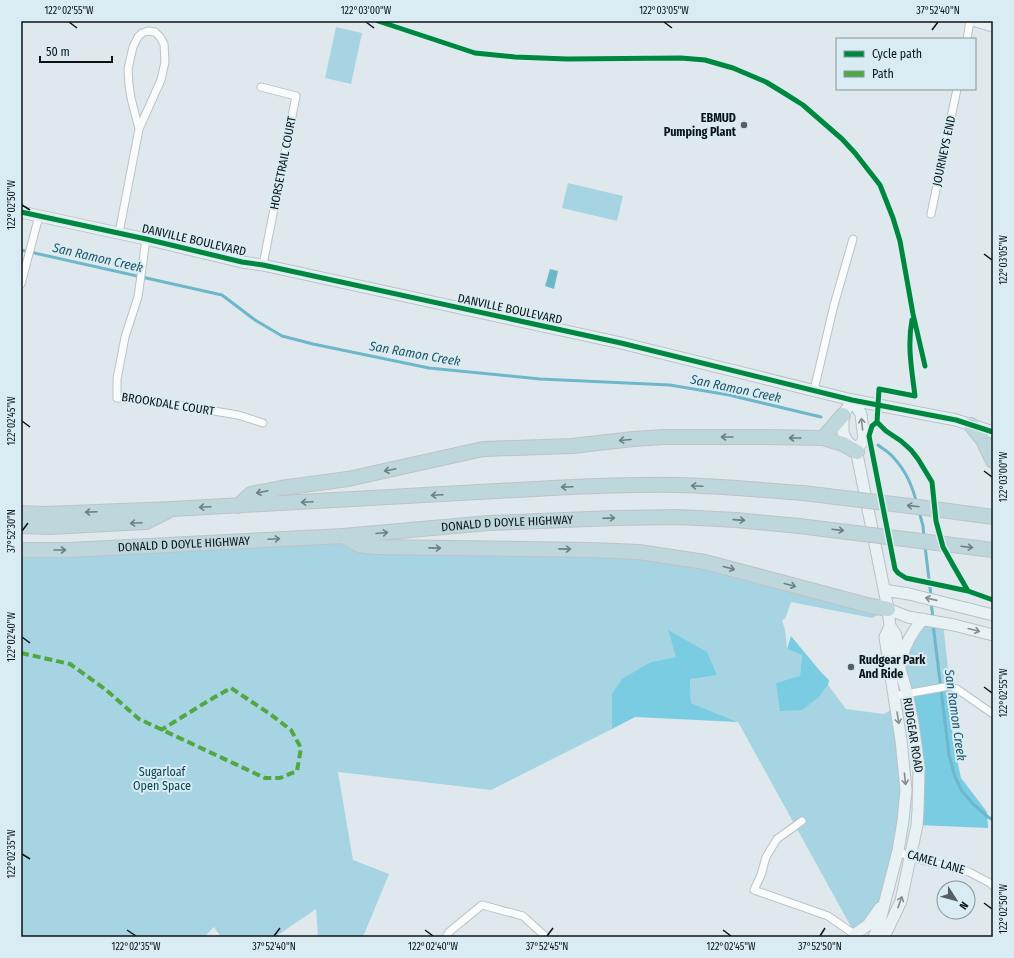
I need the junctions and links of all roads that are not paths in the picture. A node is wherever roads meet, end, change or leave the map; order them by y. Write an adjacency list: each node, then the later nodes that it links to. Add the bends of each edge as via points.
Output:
1 (970, 21): 4 (street)
2 (976, 21): 3 (main road)
3 (993, 26)
4 (967, 38)
5 (261, 88): 14 (street, HORSETRAIL COURT, via 296,96)
6 (957, 90): 9 (street, JOURNEYS END)
7 (139, 129): 7 (street, via 131,98 128,69 138,37 148,31 160,36 164,44 165,62 161,80); 11 (street)
8 (21, 212): 10 (main road, DANVILLE BOULEVARD)
9 (931, 214)
10 (39, 216): 11 (main road, DANVILLE BOULEVARD); 15 (street)
11 (119, 233): 12 (main road, DANVILLE BOULEVARD)
12 (146, 239): 14 (main road, DANVILLE BOULEVARD); 19 (street, BROOKDALE COURT, via 138,296 125,337 117,379 117,398 160,402 238,415)
13 (853, 239): 16 (street)
14 (263, 266): 16 (main road, DANVILLE BOULEVARD, via 614,342)
15 (22, 282)
16 (814, 390): 17 (main road, DANVILLE BOULEVARD)
17 (852, 400): 18 (main road); 20 (main road, DANVILLE BOULEVARD); 23 (main road, one-way to 17, via 864,440 861,414)
18 (843, 415): 22 (highway); 23 (main road, RUDGEAR ROAD, via 843,433)
19 (263, 423)
20 (971, 425): 21 (main road, DANVILLE BOULEVARD); 24 (highway, via 983,440)
21 (993, 432)
22 (823, 438): 23 (highway); 25 (highway, one-way to 25, via 664,437 572,446 483,449 348,479 251,494)
23 (857, 451): 33 (main road, RUDGEAR ROAD)
24 (993, 461)
25 (238, 506): 26 (highway, one-way to 26); 28 (highway, one-way to 25, bridge, via 803,493 691,486 613,485)
26 (172, 509): 27 (highway, one-way to 27); 29 (highway, one-way to 29, via 146,522)
27 (21, 513)
28 (993, 517)
29 (21, 526)
30 (343, 536): 31 (highway, DONALD D DOYLE HIGHWAY, one-way to 30); 32 (highway, DONALD D DOYLE HIGHWAY, one-way to 32, bridge, via 490,523 685,518 799,526); 34 (highway, one-way to 34, via 359,545 376,547 638,552 705,562)
31 (21, 550)
32 (993, 550)
33 (884, 590): 34 (main road, RUDGEAR ROAD); 35 (main road, one-way to 33)
34 (888, 609): 36 (main road, via 908,617); 38 (main road, RUDGEAR ROAD, via 890,626 896,635)
35 (993, 615)
36 (923, 619): 37 (main road, one-way to 37); 38 (main road, via 908,639)
37 (993, 635)
38 (895, 667): 39 (main road, RUDGEAR ROAD); 40 (main road, RUDGEAR ROAD)
39 (906, 693): 40 (street); 41 (street, via 950,686); 44 (main road, RUDGEAR ROAD, via 919,767 917,825)
40 (894, 696): 43 (main road, RUDGEAR ROAD, one-way to 43, via 906,790)
41 (993, 714)
42 (802, 821): 47 (street, via 777,839 766,857 754,890 828,916)
43 (898, 851): 44 (street, CAMEL LANE); 46 (main road, RUDGEAR ROAD)
44 (910, 857): 45 (street, CAMEL LANE, via 969,872); 51 (main road, RUDGEAR ROAD, one-way to 44, via 901,901)
45 (993, 886)
46 (885, 899): 47 (main road, via 868,925); 50 (main road, RUDGEAR ROAD)
47 (857, 936)
48 (446, 937): 49 (street, via 482,905 523,916)
49 (546, 937)
50 (874, 937)
51 (884, 937)

